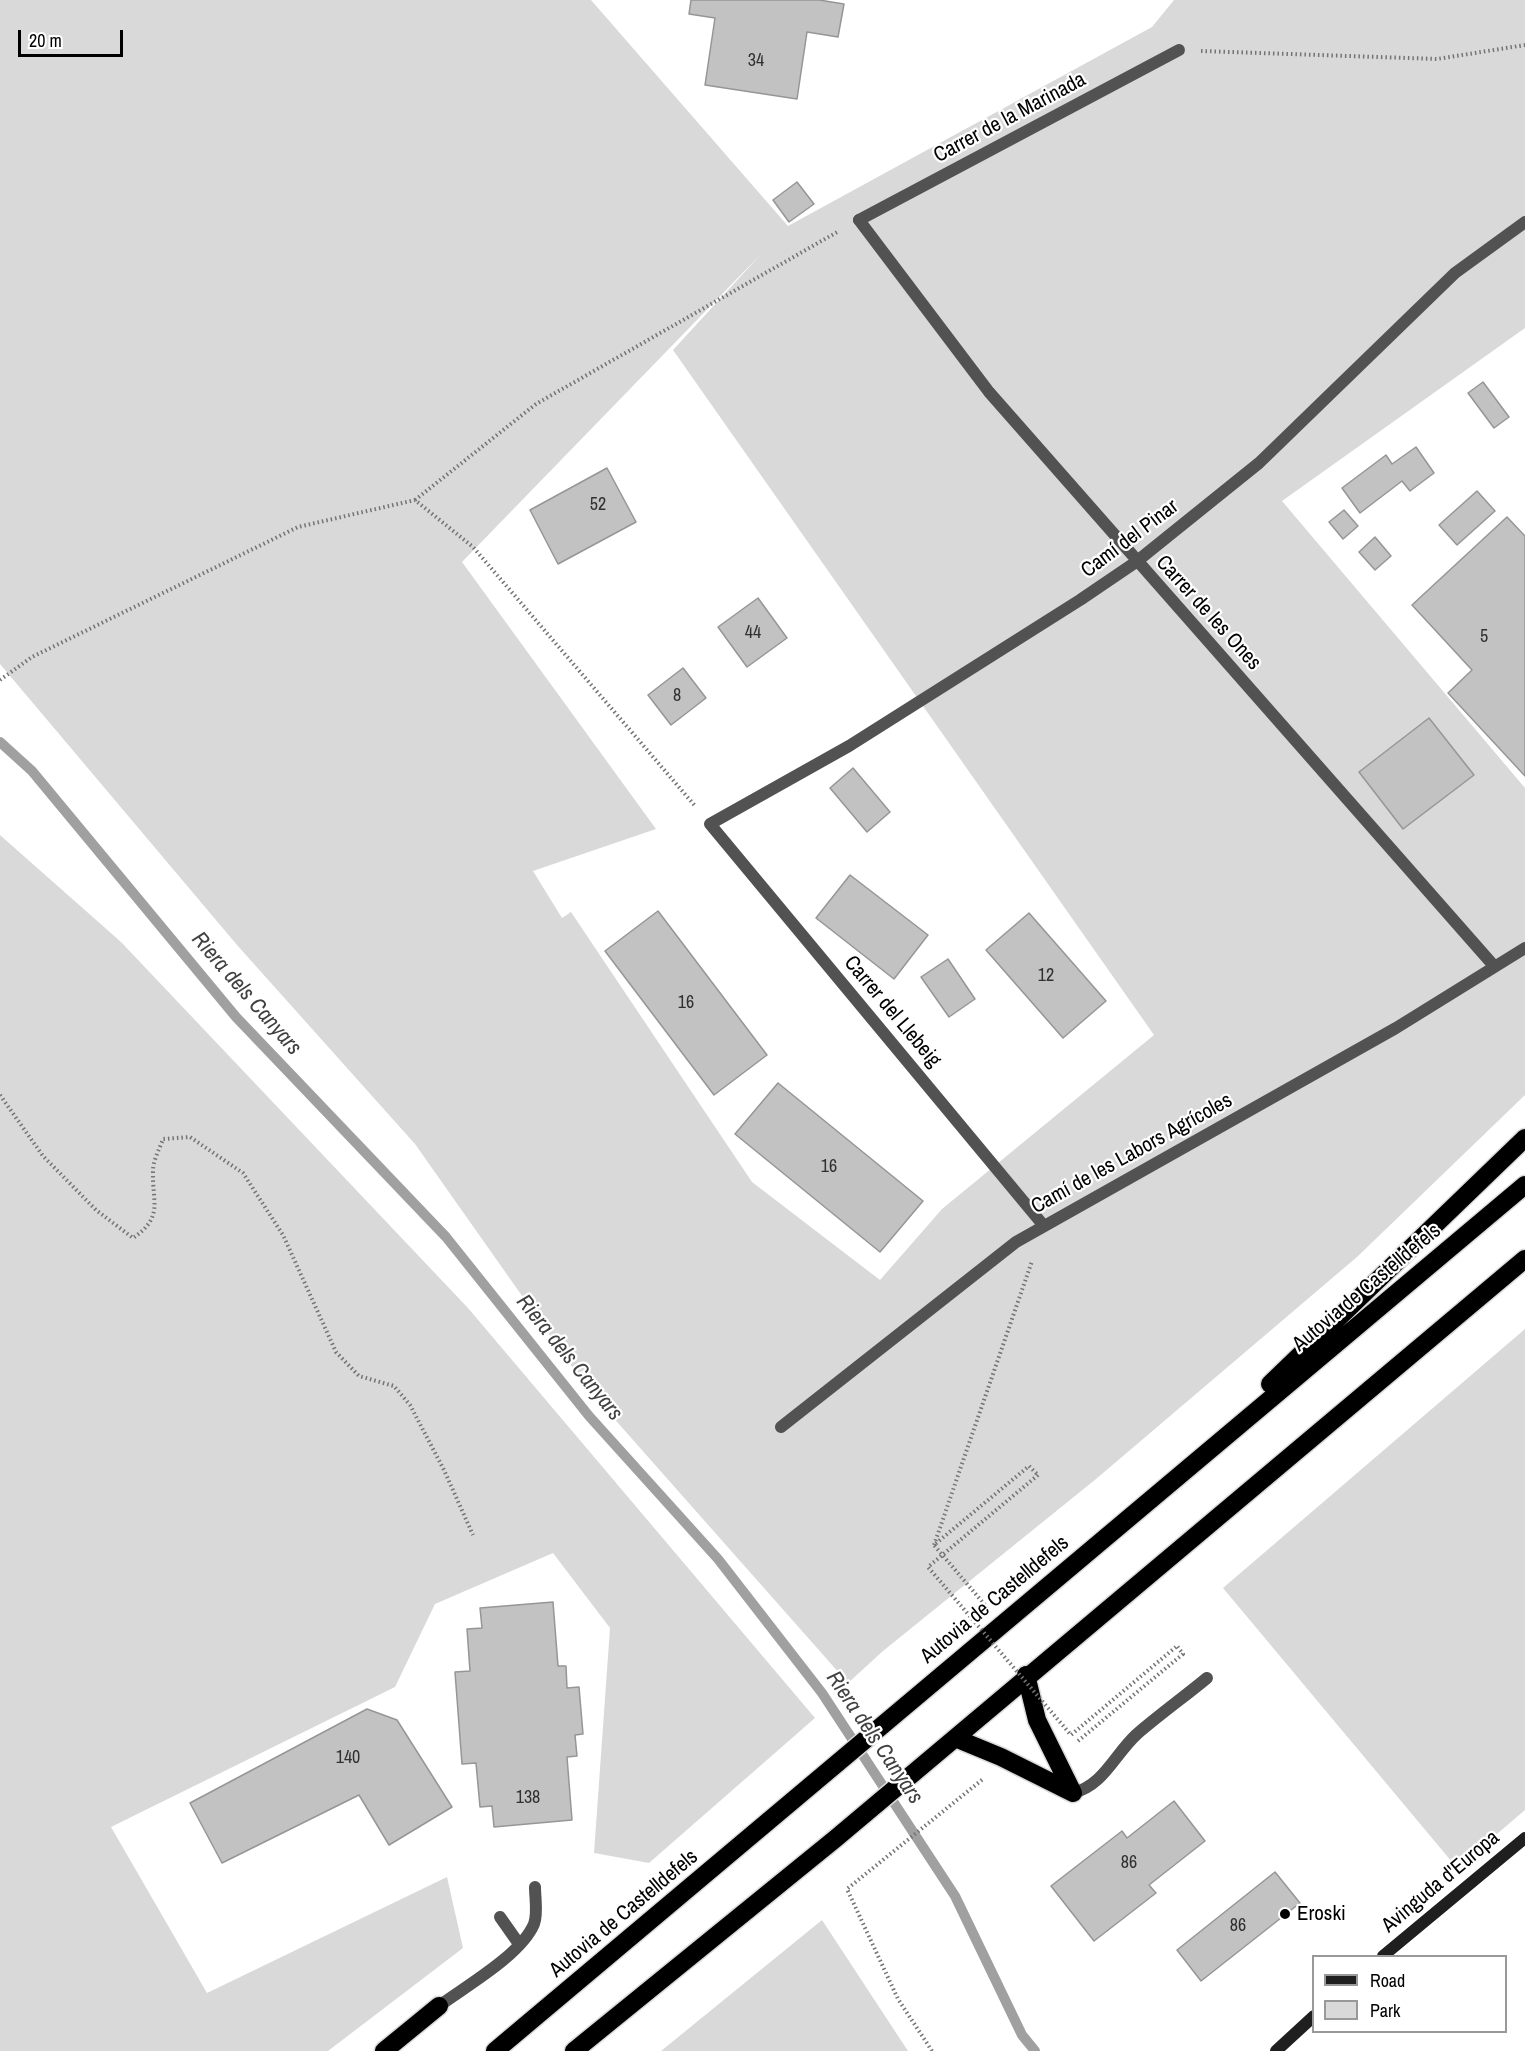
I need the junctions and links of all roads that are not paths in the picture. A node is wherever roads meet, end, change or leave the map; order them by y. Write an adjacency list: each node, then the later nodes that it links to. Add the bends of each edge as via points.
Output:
1 (1179, 50): 2 (street, Carrer de la Marinada)
2 (859, 220): 4 (street, Carrer de les Ones, via 989,392)
3 (1525, 222): 4 (street, Camí del Pinar, via 1455,273 1259,463)
4 (1136, 562): 5 (street, Camí del Pinar, via 849,746); 7 (street, Carrer de les Ones)
5 (710, 824): 10 (street, Carrer del Llebeig)
6 (1525, 948): 7 (street, Camí de les Labors Agrícoles)
7 (1494, 966): 10 (street, Camí de les Labors Agrícoles, via 1396,1028)
8 (1525, 1138): 13 (highway)
9 (1525, 1185): 13 (highway, Autovia de Castelldefels)
10 (1044, 1226): 12 (street, Camí de les Labors Agrícoles, via 1016,1242)
11 (1525, 1259): 14 (highway)
12 (781, 1427)
13 (1179, 1473): 27 (highway, Autovia de Castelldefels)
14 (1026, 1676): 16 (highway); 17 (highway, via 1037,1719)
15 (1207, 1678): 17 (street, via 1122,1749 1098,1781)
16 (954, 1738): 17 (highway); 28 (highway)
17 (1073, 1793)
18 (1525, 1838): 22 (street, Avinguda d'Europa)
19 (535, 1887): 21 (street, via 535,1922)
20 (500, 1917): 21 (street)
21 (519, 1944): 23 (street)
22 (1384, 1955)
23 (439, 2006): 25 (highway); 26 (highway)
24 (1312, 2018): 29 (street)
25 (384, 2051)
26 (400, 2051)
27 (495, 2051)
28 (574, 2051)
29 (1276, 2051)

